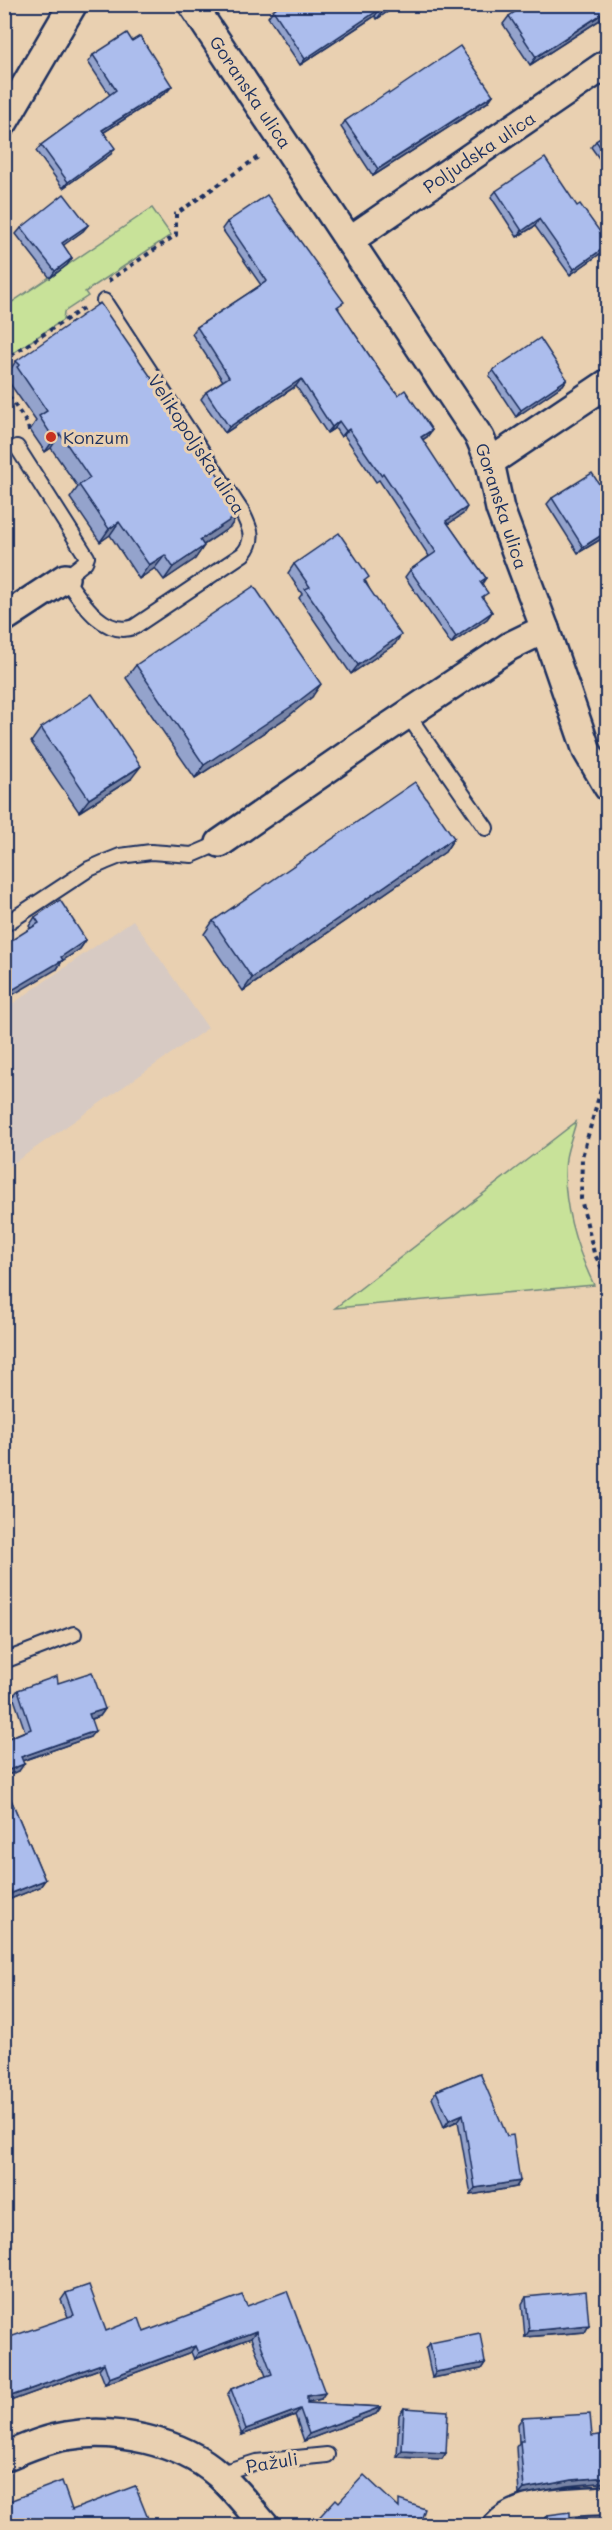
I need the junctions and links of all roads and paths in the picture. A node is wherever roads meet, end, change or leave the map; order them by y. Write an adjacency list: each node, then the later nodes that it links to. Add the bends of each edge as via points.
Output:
1 (73, 4): 4 (street)
2 (205, 9): 5 (street, Goranska ulica)
3 (608, 63): 6 (street, Poljudska ulica)
4 (4, 122)
5 (283, 140): 6 (street, Goranska ulica); 7 (path, via 176,214 176,235)
6 (350, 240): 13 (street, Goranska ulica, via 480,438)
7 (101, 286)
8 (104, 301): 14 (lane, Velikopoljska ulica, via 242,512 252,537 243,554 127,630 99,619)
9 (89, 305): 10 (path)
10 (4, 360)
11 (608, 383): 13 (street)
12 (16, 447): 14 (lane, via 87,557)
13 (490, 462): 16 (street, Goranska ulica, via 500,509)
14 (65, 578): 15 (street)
15 (4, 618)
16 (545, 629): 17 (street, via 510,646); 18 (street, Goranska ulica, via 586,751)
17 (407, 714): 19 (lane); 20 (street)
18 (608, 787)
19 (486, 828)
20 (220, 843): 21 (lane, via 192,855 151,852 112,859 89,869)
21 (4, 925)
22 (608, 1064): 23 (path, via 582,1157 581,1198 594,1253)
23 (608, 1281)
24 (74, 1634): 25 (lane)
25 (4, 1662)
26 (327, 2455): 28 (lane, Pažuli, via 256,2462)
27 (4, 2457): 28 (street, via 63,2436 105,2433 162,2445 194,2458)
28 (218, 2474): 30 (street)
29 (608, 2500): 31 (street, via 532,2507 503,2519)
30 (265, 2526)
31 (497, 2526)

